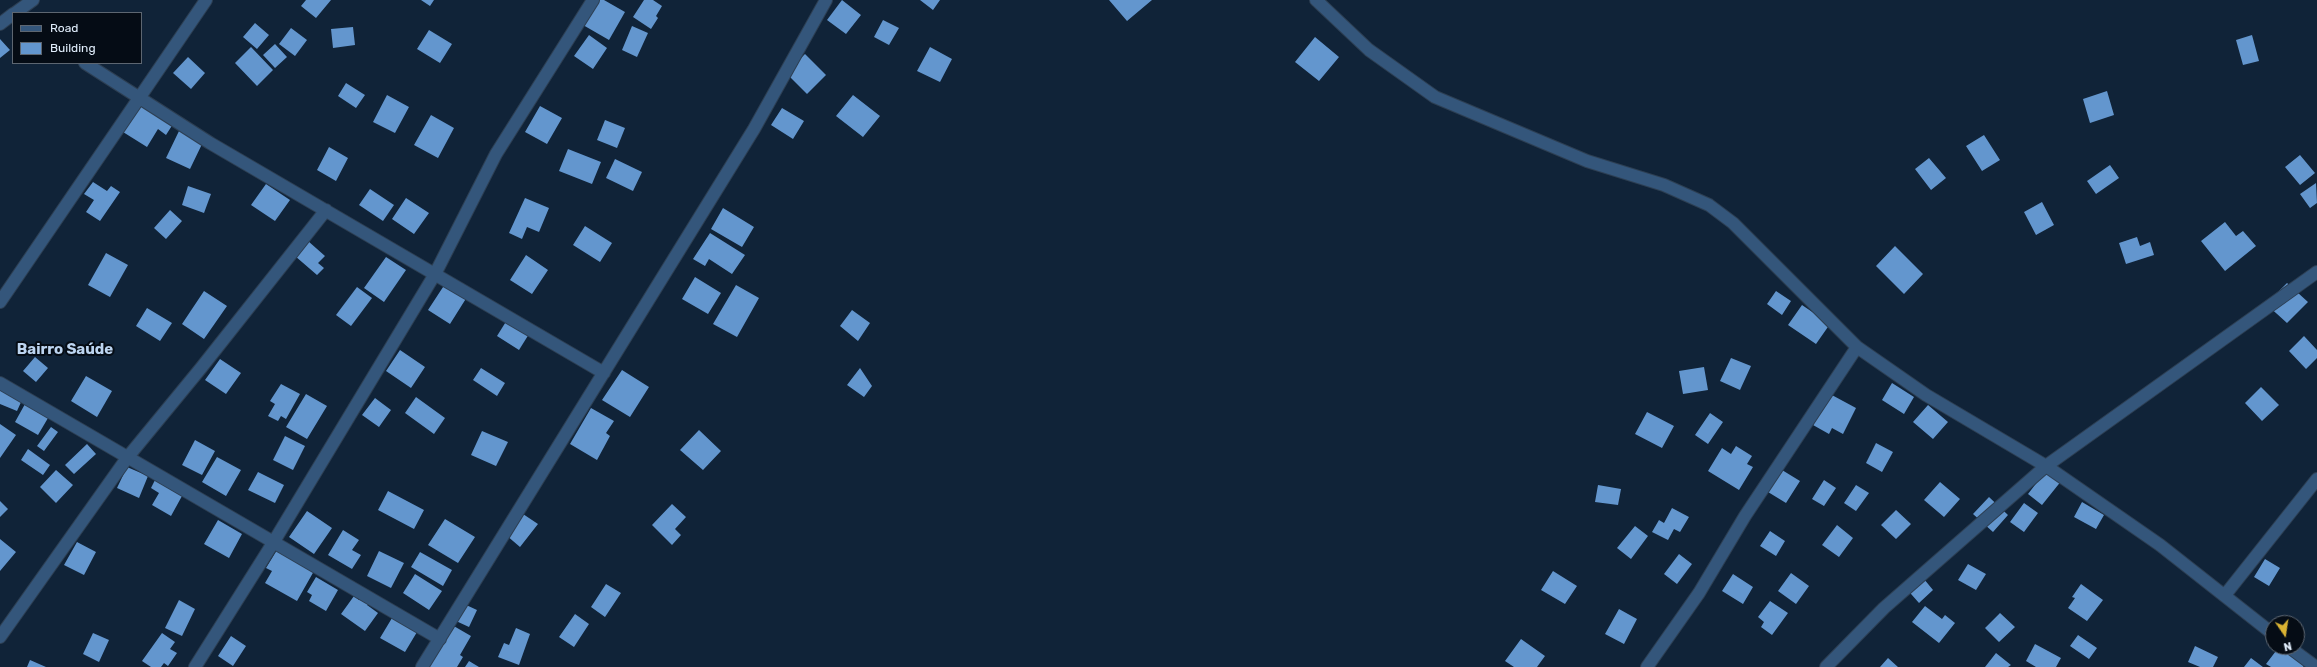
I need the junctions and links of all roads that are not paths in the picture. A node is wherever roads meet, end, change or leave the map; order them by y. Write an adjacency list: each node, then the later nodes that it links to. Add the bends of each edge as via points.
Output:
1 (33, 0): 6 (street)
2 (206, 0): 10 (street)
3 (593, 0): 13 (street, via 496,154)
4 (826, 0): 16 (street, via 754,129)
5 (1316, 0): 15 (street, via 1368,50 1435,97 1587,161 1664,185 1709,204)
6 (17, 12)
7 (12, 16): 8 (street)
8 (0, 24)
9 (87, 64): 10 (street)
10 (138, 97): 11 (street, via 210,143); 14 (street)
11 (326, 210): 13 (street); 18 (street)
12 (2317, 272): 19 (street)
13 (435, 274): 16 (street); 21 (street)
14 (0, 302)
15 (1857, 347): 19 (street, via 1926,395); 29 (street, via 1745,516 1699,593)
16 (604, 373): 25 (street)
17 (0, 383): 18 (street)
18 (128, 458): 21 (street); 24 (street)
19 (2046, 466): 22 (street, via 2160,544); 30 (street, via 1884,608)
20 (2317, 479): 22 (street)
21 (273, 543): 25 (street); 27 (street)
22 (2225, 595): 23 (street)
23 (2265, 628)
24 (0, 637)
25 (440, 638): 28 (street)
26 (2300, 655): 31 (street)
27 (195, 667)
28 (422, 667)
29 (1647, 667)
30 (1826, 667)
31 (2316, 667)

